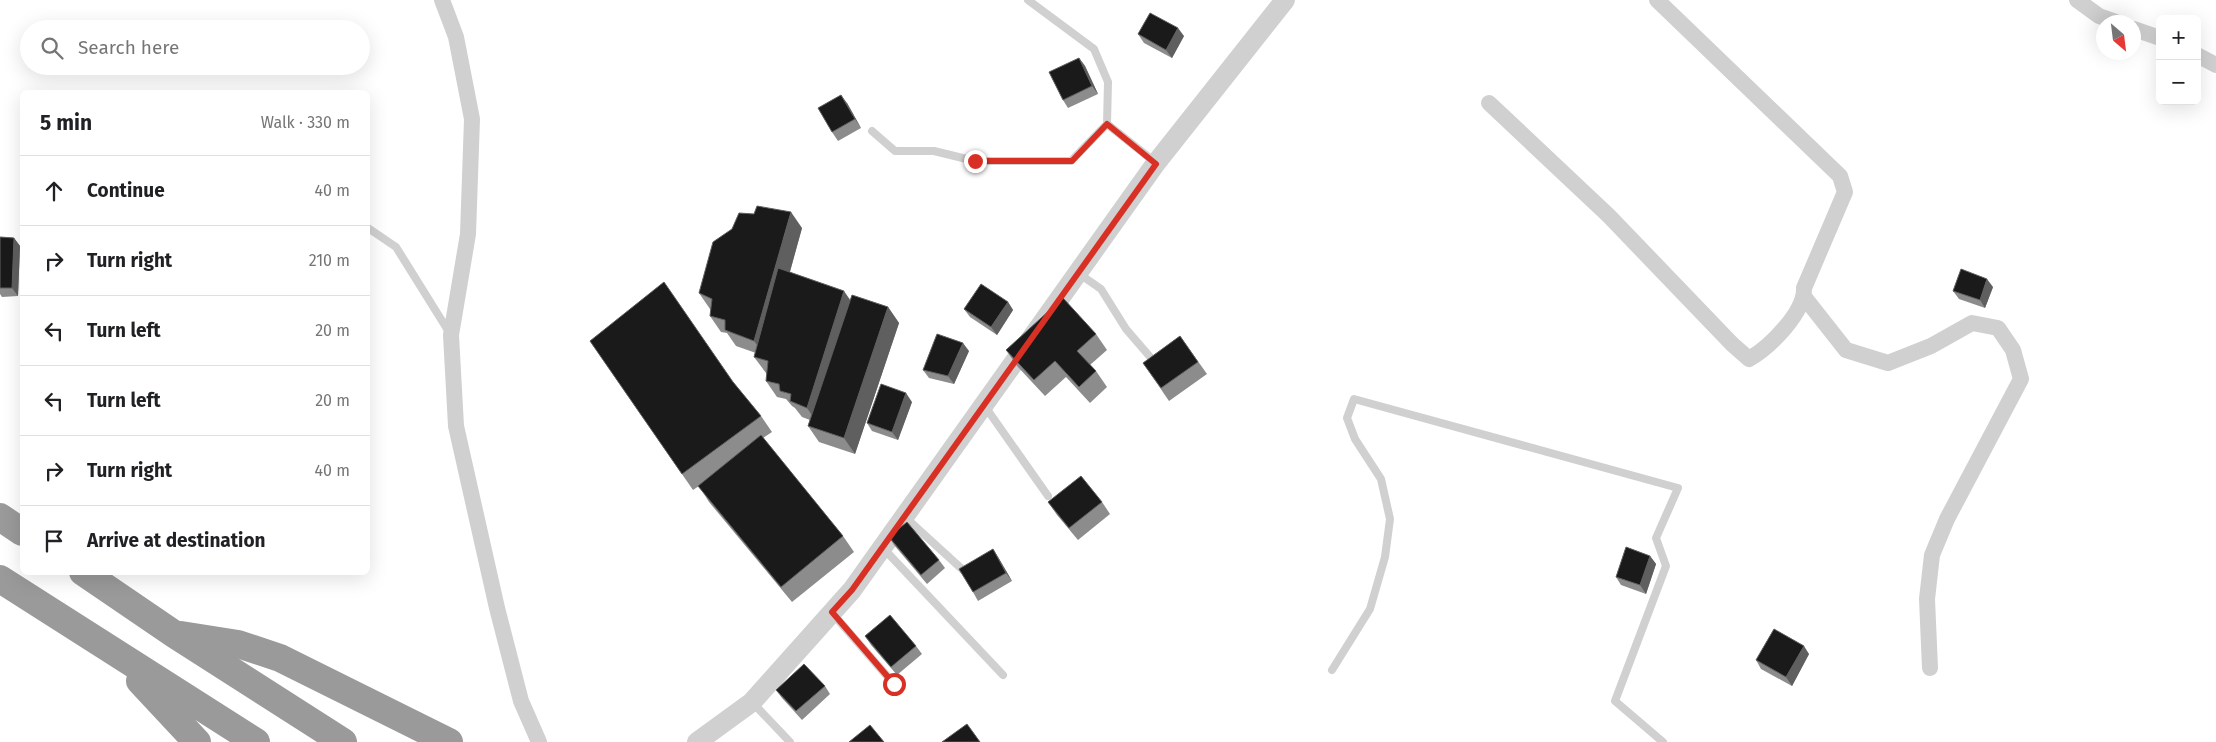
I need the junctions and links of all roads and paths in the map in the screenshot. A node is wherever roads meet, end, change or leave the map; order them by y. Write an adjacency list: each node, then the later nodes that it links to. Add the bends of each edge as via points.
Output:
1 (442, 0): 18 (street, via 456,37 472,119 468,234)
2 (1028, 0): 12 (lane, via 1094,49 1108,82)
3 (1285, 0): 14 (street)
4 (1656, 0): 17 (street, via 1840,176 1845,192 1804,288)
5 (2076, 0): 6 (street)
6 (2098, 15)
7 (2141, 31): 8 (street)
8 (2156, 37)
9 (2201, 57): 10 (street)
10 (2216, 64)
11 (1489, 103): 17 (street, via 1609,216 1749,359 1765,349 1781,332)
12 (1107, 124): 13 (lane, via 1072,161 975,161 934,151 895,151); 14 (lane)
13 (872, 130)
14 (1156, 164): 16 (street)
15 (370, 229): 18 (lane, via 396,247)
16 (1078, 273): 19 (lane, via 1102,290 1126,329); 20 (street)
17 (1805, 298): 32 (street, via 1846,350 1888,363 1931,346 1972,323 1998,328 2013,350 2020,379 1947,519 1932,555 1927,599)
18 (451, 335): 41 (street, via 456,426 521,702)
19 (1151, 358)
20 (984, 405): 21 (lane); 22 (street)
21 (1048, 496)
22 (904, 516): 25 (street); 26 (lane)
23 (0, 517): 24 (highway)
24 (20, 531)
25 (882, 547): 29 (street); 34 (lane)
26 (964, 570)
27 (87, 575): 30 (highway)
28 (0, 579): 31 (highway)
29 (832, 612): 35 (lane); 36 (street)
30 (174, 634): 39 (highway); 40 (highway, via 217,639 280,658)
31 (117, 655): 37 (highway); 38 (highway)
32 (1930, 668)
33 (1332, 670): 44 (lane, via 1370,610 1385,557 1390,519 1381,479 1355,439 1347,418 1354,399 1678,488 1656,538 1666,566 1615,701)
34 (1003, 675)
35 (894, 684)
36 (752, 702): 42 (street); 43 (lane)
37 (197, 742)
38 (256, 742)
39 (343, 742)
40 (449, 742)
41 (540, 742)
42 (697, 742)
43 (790, 742)
44 (1663, 742)

